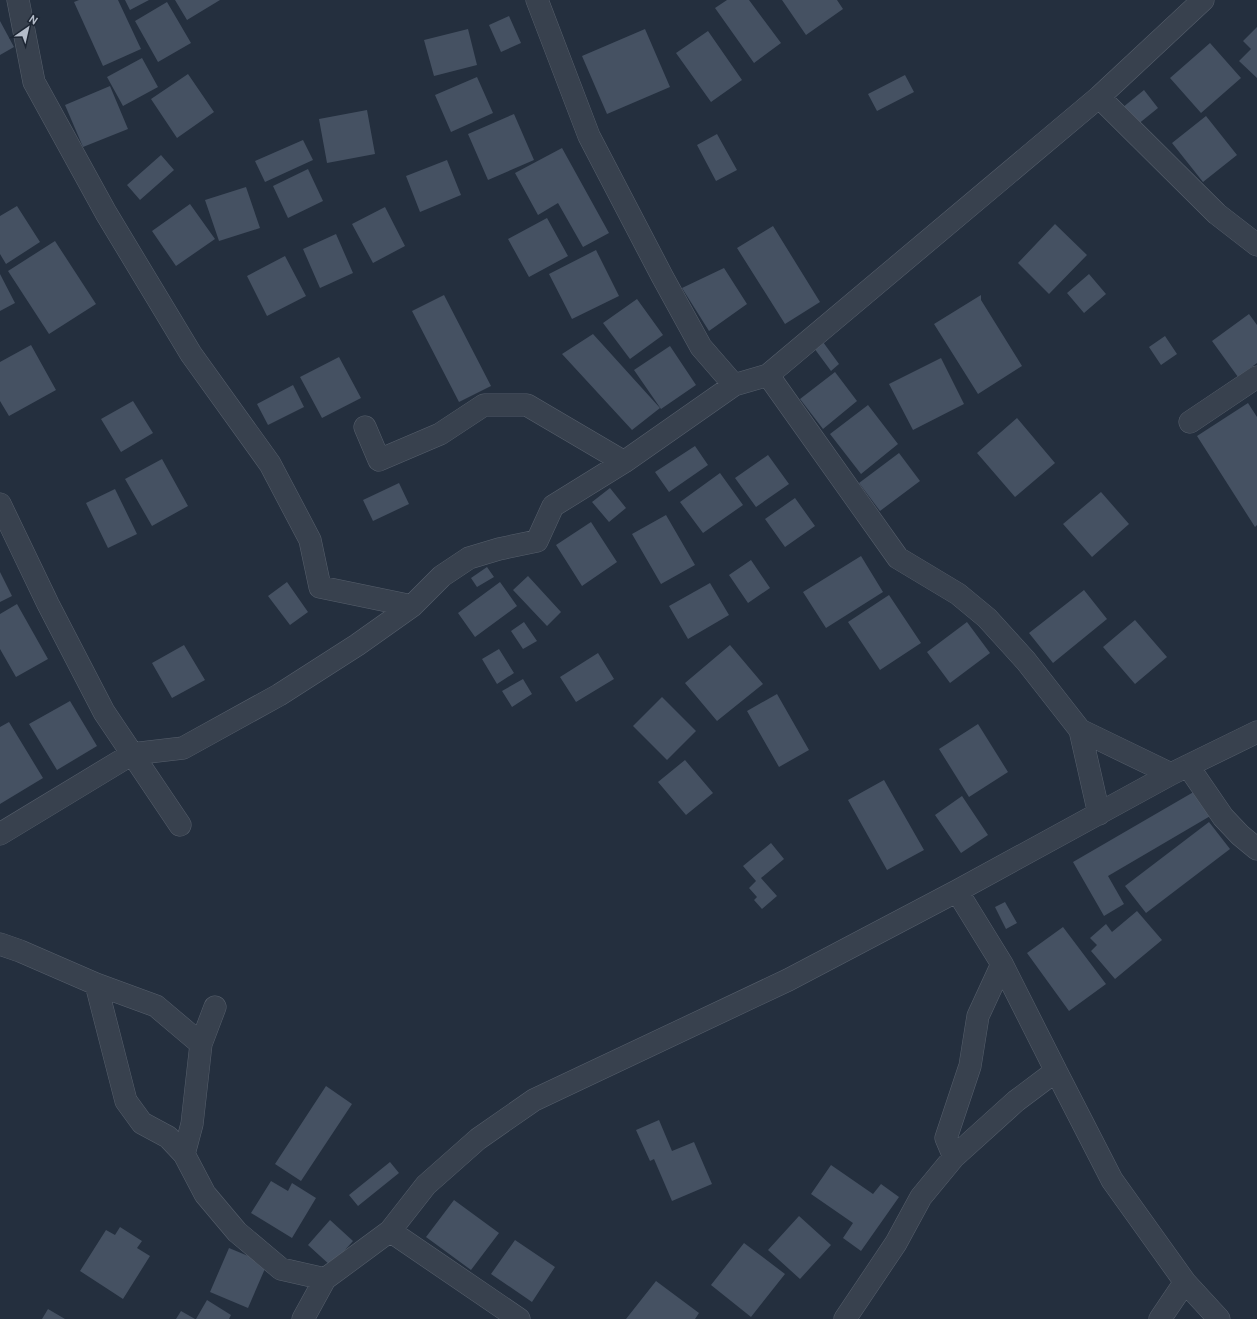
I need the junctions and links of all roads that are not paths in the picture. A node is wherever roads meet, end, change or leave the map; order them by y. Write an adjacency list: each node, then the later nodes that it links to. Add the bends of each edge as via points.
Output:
1 (18, 0): 13 (street, via 34,82 106,213 191,354 270,464 310,540 320,587)
2 (537, 0): 8 (street, via 589,136 701,347)
3 (1203, 0): 4 (street)
4 (1099, 97): 5 (street, via 1217,214); 6 (street)
5 (1257, 246)
6 (768, 375): 8 (street); 14 (street, via 898,558 958,594 987,618)
7 (1257, 377): 9 (street)
8 (734, 385): 11 (street)
9 (1190, 422)
10 (365, 427): 11 (street, via 379,460 440,434 484,405 527,405)
11 (624, 462): 13 (street, via 553,506 537,541 468,558 442,576)
12 (0, 504): 16 (street, via 104,712)
13 (412, 606): 16 (street, via 279,695 183,748)
14 (1080, 730): 17 (street); 18 (street)
15 (1257, 732): 17 (street)
16 (132, 754): 19 (street); 20 (street)
17 (1180, 770): 18 (street); 21 (street, via 1240,835)
18 (1099, 814): 22 (street)
19 (180, 826)
20 (0, 834)
21 (1257, 849)
22 (957, 891): 24 (street); 31 (street, via 788,980 534,1100 478,1139 426,1185)
23 (0, 944): 25 (street)
24 (1002, 964): 28 (street); 30 (street, via 978,1016 970,1066 946,1138)
25 (96, 984): 27 (street, via 156,1006); 29 (street, via 126,1101 142,1123 168,1137)
26 (216, 1007): 27 (street)
27 (201, 1044): 29 (street, via 192,1124)
28 (1056, 1071): 30 (street, via 1016,1101); 33 (street, via 1112,1180)
29 (184, 1154): 32 (street, via 205,1194 237,1232 281,1269)
30 (954, 1158): 36 (street, via 921,1197 896,1243)
31 (390, 1231): 32 (street); 35 (street)
32 (325, 1279): 34 (street)
33 (1185, 1282): 37 (street); 38 (street)
34 (303, 1319)
35 (519, 1319)
36 (845, 1319)
37 (1160, 1319)
38 (1219, 1319)

